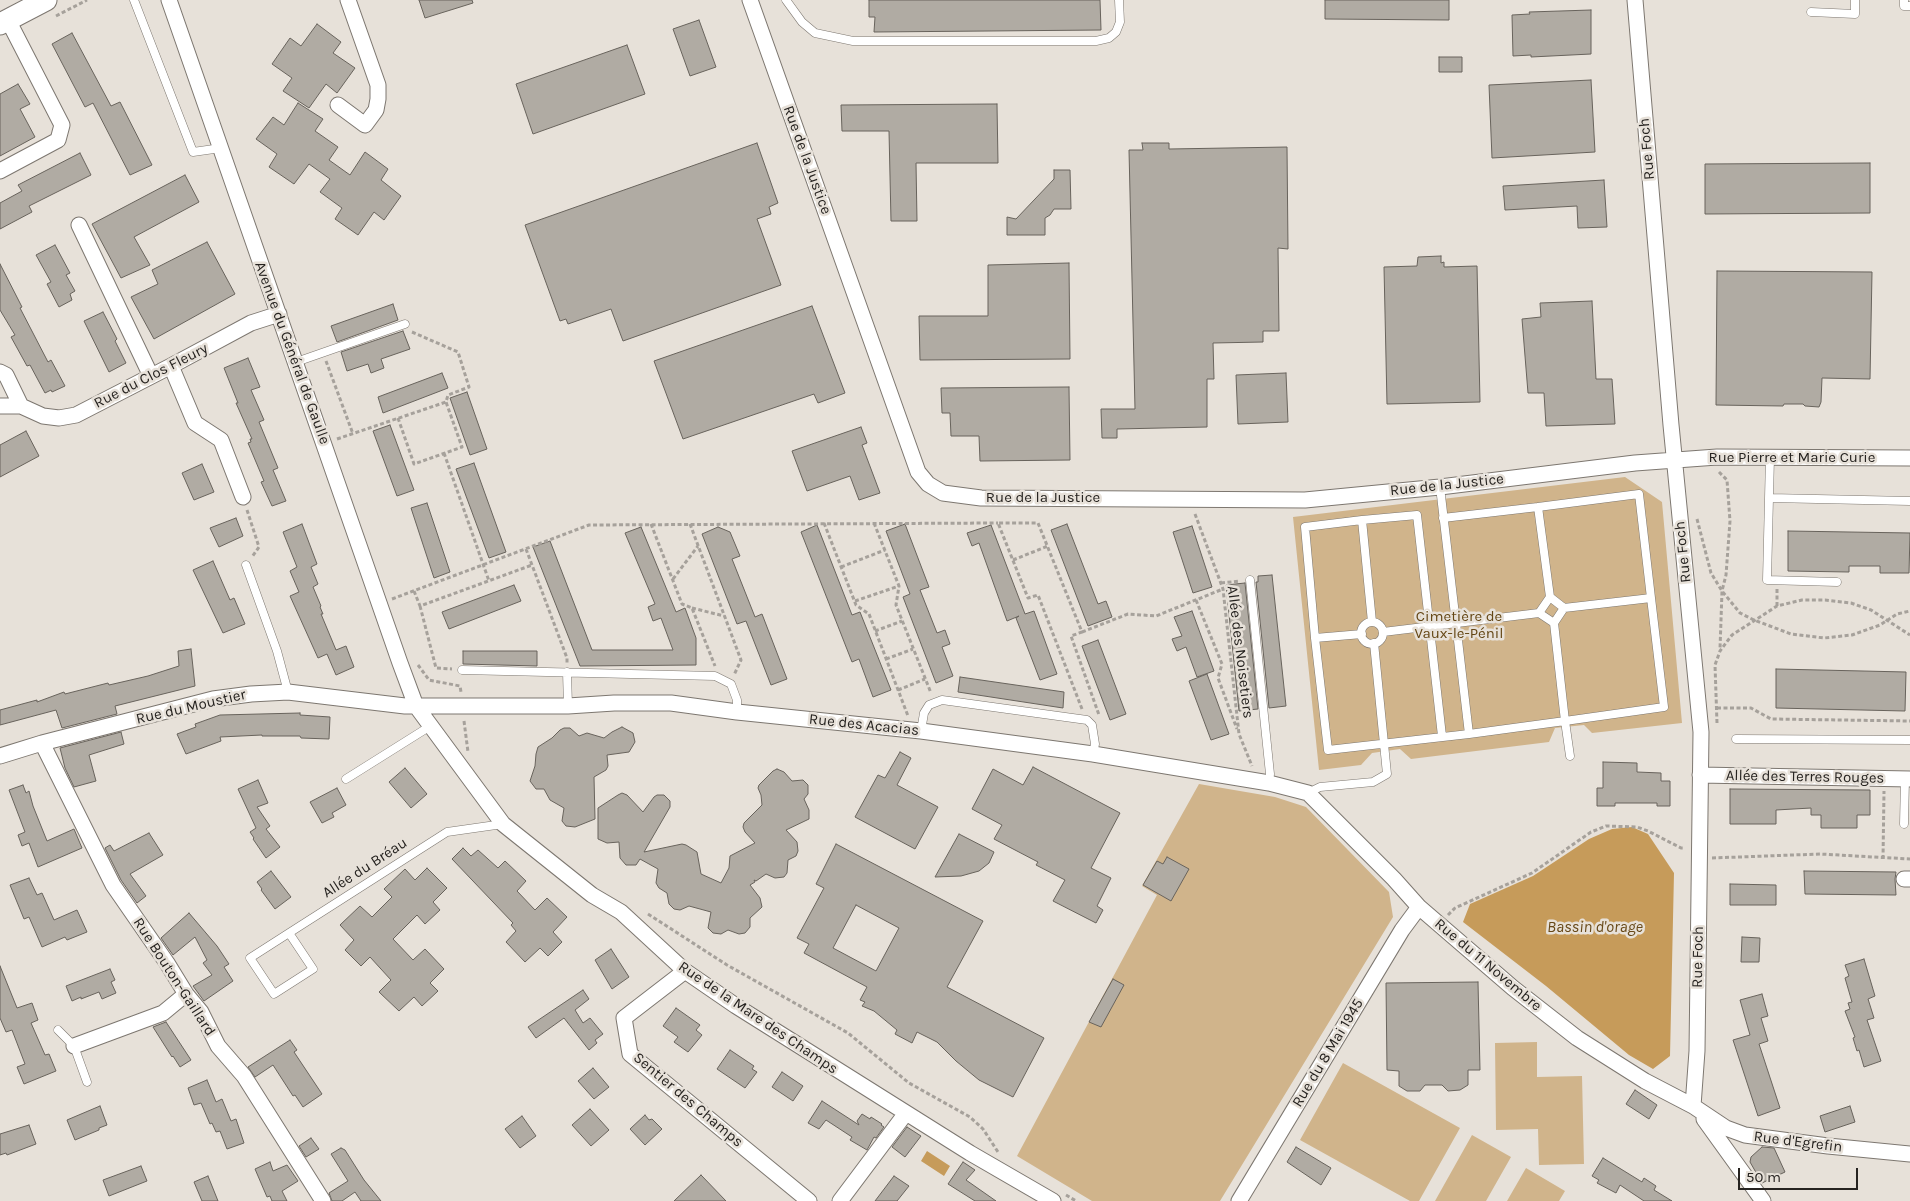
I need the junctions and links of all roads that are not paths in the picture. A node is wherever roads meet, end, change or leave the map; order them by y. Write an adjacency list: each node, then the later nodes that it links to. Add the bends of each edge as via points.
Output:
1 (46, 0): 13 (street)
2 (134, 0): 15 (lane, via 193,152)
3 (169, 0): 15 (street, Avenue du Général de Gaulle)
4 (348, 0): 14 (street, via 378,85 378,99 376,110 365,125)
5 (750, 0): 29 (street, Rue de la Justice, via 922,479 943,493 981,498 1305,500)
6 (786, 0): 7 (lane, via 802,22 816,33 853,41 1096,41 1110,38 1116,32 1120,22)
7 (1119, 0)
8 (1634, 0): 28 (street, Rue Foch)
9 (1855, 0): 12 (lane, via 1855,14)
10 (1904, 0): 11 (lane, via 1904,6)
11 (1910, 6)
12 (1810, 12)
13 (4, 22): 16 (street, via 62,125 58,140)
14 (338, 105)
15 (221, 148): 18 (street, Avenue du Général de Gaulle)
16 (0, 170)
17 (79, 225): 23 (street)
18 (279, 314): 20 (street, Avenue du Général de Gaulle); 21 (street, Rue du Clos Fleury, via 251,323)
19 (405, 324): 20 (lane)
20 (296, 362): 54 (street, Avenue du Général de Gaulle, via 331,441 380,604)
21 (171, 366): 23 (street, Rue du Clos Fleury); 30 (street, via 195,423 222,440)
22 (0, 372): 25 (street, via 6,376)
23 (151, 376): 25 (street, Rue du Clos Fleury, via 76,414 59,418 43,416)
24 (0, 406): 25 (street, Rue du Clos Fleury)
25 (21, 406)
26 (1770, 457): 27 (street, Rue Pierre et Marie Curie); 28 (street, Rue Pierre et Marie Curie, via 1717,456); 31 (lane)
27 (1910, 458)
28 (1675, 460): 29 (street, Rue de la Justice); 69 (street, Rue Foch, via 1700,732)
29 (1440, 487): 34 (lane)
30 (243, 498)
31 (1770, 498): 32 (lane); 38 (lane, via 1767,580)
32 (1910, 501)
33 (1538, 507): 34 (lane); 39 (lane); 40 (lane, via 1638,494)
34 (1443, 518): 44 (lane)
35 (1362, 520): 43 (lane); 46 (lane, via 1417,514); 49 (lane, via 1305,527)
36 (246, 565): 53 (lane)
37 (1250, 580): 72 (lane)
38 (1837, 582)
39 (1550, 597): 41 (lane); 42 (lane)
40 (1651, 598): 41 (lane); 57 (lane, via 1664,707)
41 (1564, 608): 45 (lane)
42 (1539, 613): 44 (lane); 45 (lane)
43 (1372, 622): 47 (lane); 48 (lane, via 1363,627)
44 (1456, 623): 46 (lane); 60 (lane)
45 (1554, 623): 57 (lane)
46 (1430, 626): 47 (lane); 61 (lane)
47 (1383, 632): 50 (lane, via 1382,638)
48 (1362, 634): 49 (lane); 50 (lane, via 1366,641)
49 (1315, 638): 64 (lane, via 1328,750)
50 (1374, 643): 64 (lane)
51 (462, 670): 52 (lane)
52 (567, 672): 55 (lane); 56 (lane, via 715,676 730,684 737,700)
53 (288, 692): 54 (street, Rue du Moustier); 65 (street, Rue du Moustier, via 213,700)
54 (416, 706): 55 (street, Rue des Acacias); 58 (street, Rue de la Mare des Champs)
55 (568, 706): 56 (street, Rue des Acacias, via 671,703)
56 (737, 712): 59 (street, Rue des Acacias)
57 (1565, 721): 60 (lane); 68 (lane)
58 (432, 725): 70 (lane); 74 (street, Rue de la Mare des Champs)
59 (914, 730): 66 (street, Rue des Acacias); 66 (lane, via 929,705 942,700 1090,723)
60 (1469, 734): 61 (lane)
61 (1442, 736): 64 (lane)
62 (1736, 739): 63 (lane)
63 (1910, 740)
64 (1385, 742): 73 (lane, via 1387,774 1373,782 1320,787)
65 (42, 743): 67 (street, Rue du Moustier); 79 (street, Rue Bouton-Gaillard, via 113,885)
66 (1094, 754): 72 (street, Rue des Acacias)
67 (0, 756)
68 (1570, 756)
69 (1700, 775): 71 (street, Allée des Terres Rouges); 83 (street, Rue Foch, via 1697,1051)
70 (346, 779)
71 (1907, 779): 75 (lane)
72 (1269, 783): 73 (street, Rue des Acacias)
73 (1308, 793): 76 (street, Rue du 11 Novembre)
74 (503, 824): 77 (lane, Allée du Bréau, via 447,832); 78 (street, Rue de la Mare des Champs, via 592,895 621,912)
75 (1904, 824)
76 (1420, 907): 83 (street, Rue du 11 Novembre, via 1513,988 1577,1038 1644,1081); 90 (street, Rue du 8 Mai 1945, via 1402,930)
77 (289, 932): 77 (lane, Allée du Bréau, via 250,958 274,994 313,969)
78 (685, 970): 84 (street, Rue de la Mare des Champs, via 822,1062); 87 (street, Sentier des Champs, via 624,1018 630,1054)
79 (186, 994): 81 (street, via 163,1013); 86 (street, Rue Bouton-Gaillard, via 201,1012 218,1046 244,1076)
80 (58, 1030): 81 (lane)
81 (74, 1046): 82 (lane)
82 (87, 1082)
83 (1693, 1106): 85 (street, Rue d'Egrefin, via 1726,1128 1745,1135); 91 (street)
84 (906, 1113): 88 (street); 89 (street, Rue de la Mare des Champs)
85 (1910, 1154)
86 (323, 1201)
87 (809, 1201)
88 (840, 1201)
89 (1053, 1201)
90 (1239, 1201)
91 (1763, 1201)

